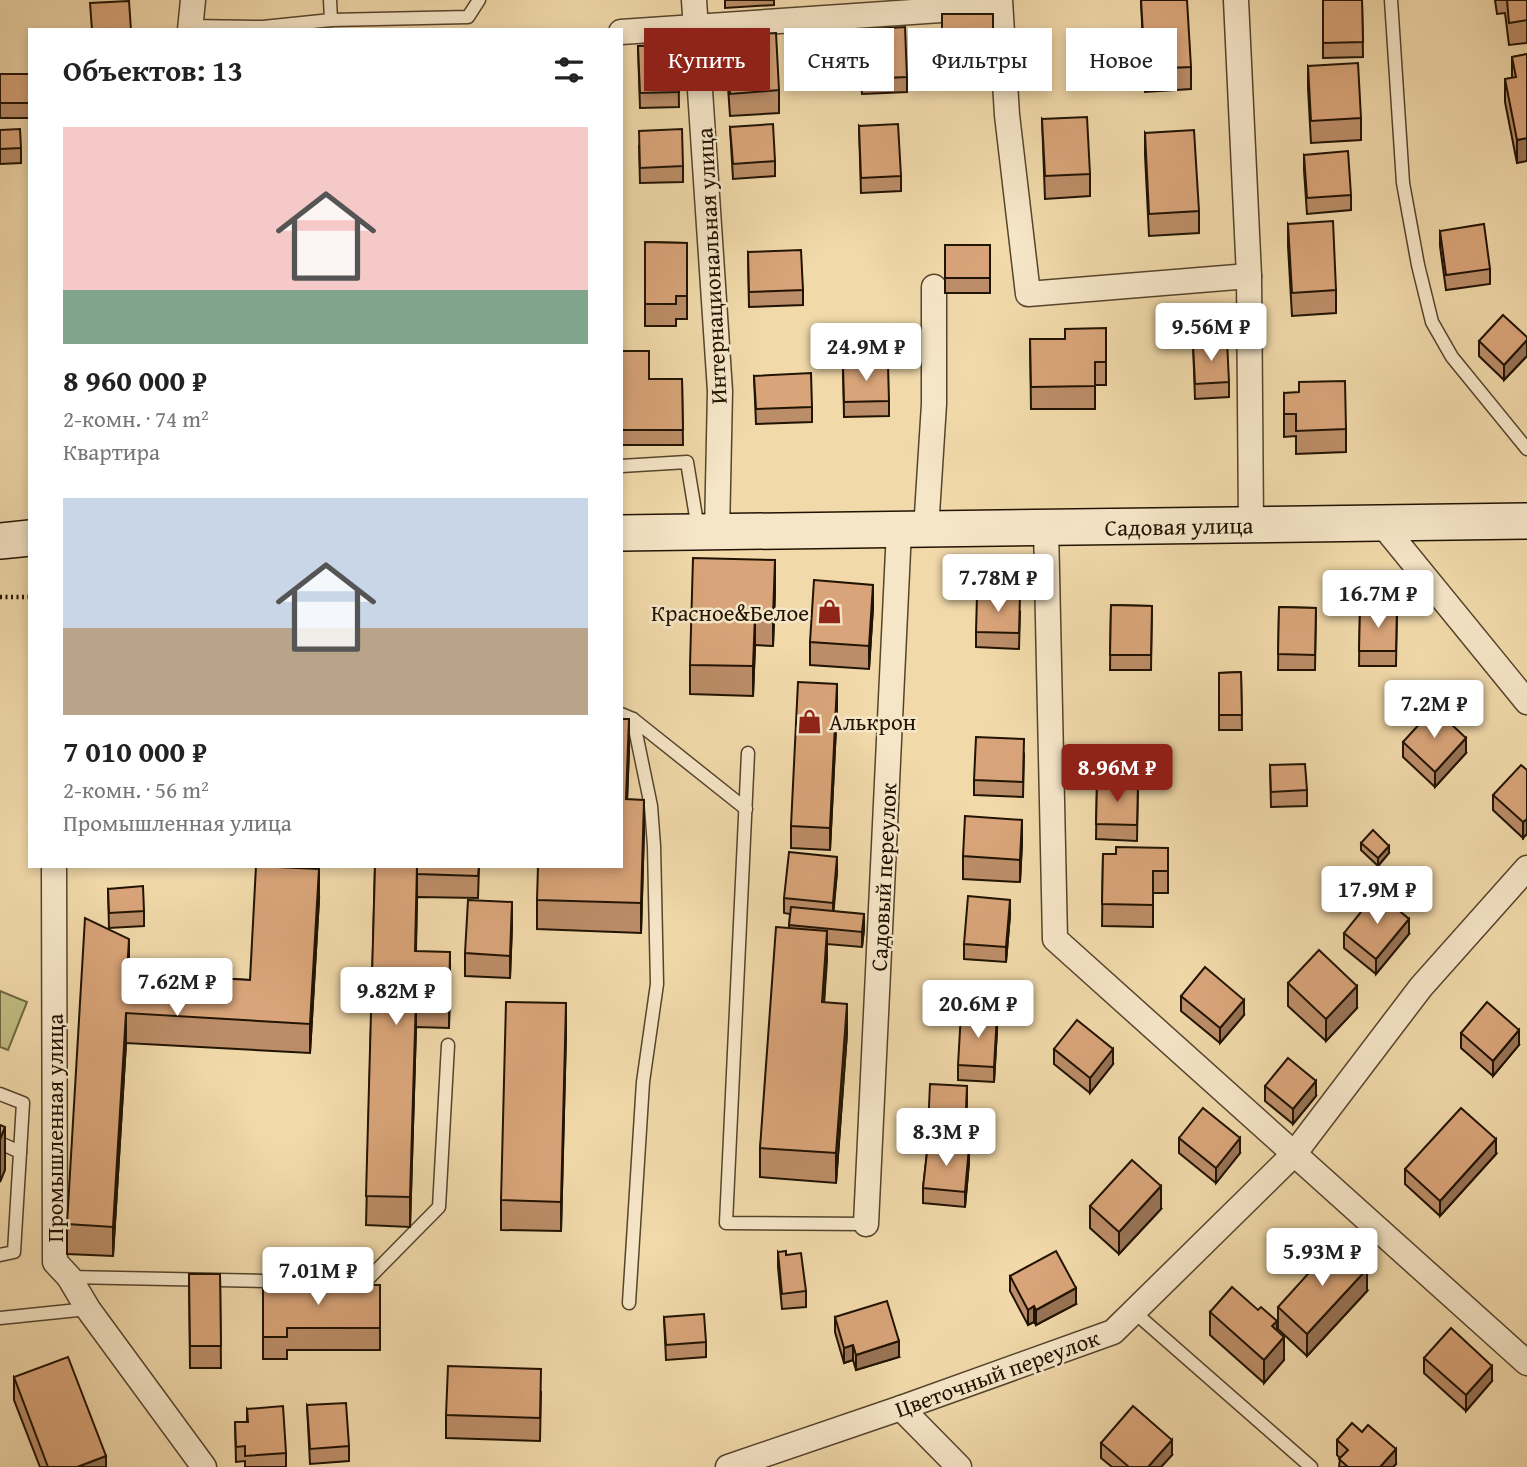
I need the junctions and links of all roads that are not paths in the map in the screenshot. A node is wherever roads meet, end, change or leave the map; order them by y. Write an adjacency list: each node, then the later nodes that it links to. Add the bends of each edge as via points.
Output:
1 (193, 0): 10 (street)
2 (330, 0): 8 (lane)
3 (479, 0): 8 (lane, via 467,17)
4 (694, 0): 9 (street, Интернациональная улица)
5 (1236, 0): 12 (street)
6 (1391, 0): 14 (lane, via 1403,183 1433,322 1452,357)
7 (1000, 3): 9 (street); 12 (street, via 1028,294)
8 (331, 20): 10 (lane)
9 (697, 25): 11 (street); 22 (street, Интернациональная улица, via 720,391)
10 (190, 28)
11 (623, 32)
12 (1249, 276): 18 (street)
13 (934, 287): 20 (street, Садовый переулок, via 934,404)
14 (1527, 450)
15 (623, 466): 22 (lane, via 687,462)
16 (1527, 521): 17 (main road, Садовая улица)
17 (1381, 523): 18 (main road, Садовая улица); 25 (street)
18 (1251, 525): 19 (main road, Садовая улица)
19 (1046, 528): 20 (main road, Садовая улица); 35 (street, via 1055,939)
20 (913, 530): 22 (main road, Садовая улица); 36 (street, Садовый переулок)
21 (623, 533): 22 (main road, Садовая улица)
22 (707, 533)
23 (28, 538): 24 (main road)
24 (0, 541)
25 (1527, 702)
26 (627, 716): 28 (lane); 39 (lane, via 651,806 657,984 643,1082)
27 (748, 752): 28 (lane)
28 (746, 809): 36 (lane, via 726,1223)
29 (54, 868): 38 (street, Промышленная улица, via 55,1262)
30 (1527, 868): 35 (street, Цветочный переулок, via 1421,987)
31 (449, 1045): 38 (lane, via 439,1207 364,1283)
32 (0, 1094): 34 (lane, via 23,1103)
33 (0, 1143): 34 (lane)
34 (20, 1152): 37 (lane, via 14,1252)
35 (1294, 1154): 41 (street, Цветочный переулок); 43 (street)
36 (866, 1224)
37 (0, 1255)
38 (69, 1277): 40 (street, Промышленная улица)
39 (629, 1303)
40 (88, 1309): 42 (lane); 45 (street, Промышленная улица)
41 (1133, 1311): 44 (street, Цветочный переулок, via 1113,1332); 48 (lane)
42 (0, 1318)
43 (1527, 1363)
44 (901, 1408): 46 (street, Цветочный переулок); 47 (street)
45 (204, 1467)
46 (728, 1467)
47 (959, 1467)
48 (1311, 1467)

